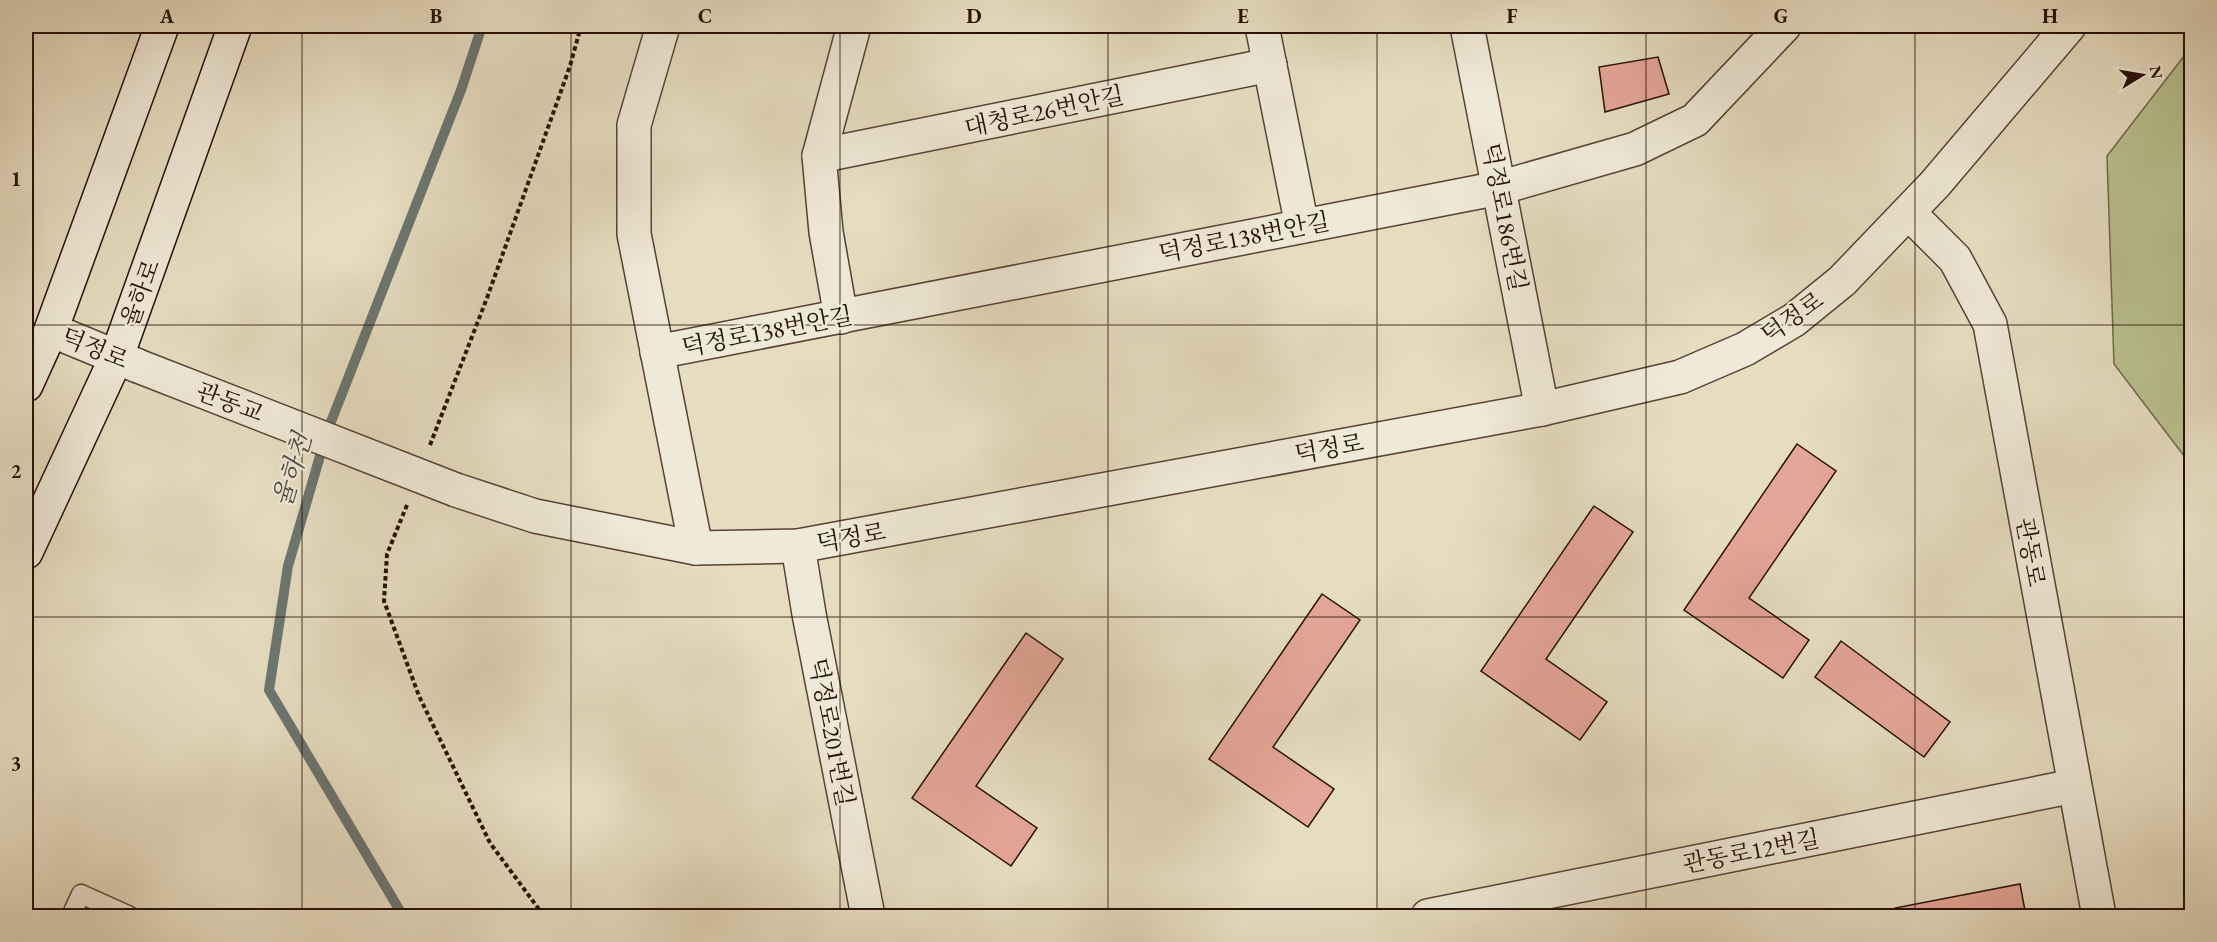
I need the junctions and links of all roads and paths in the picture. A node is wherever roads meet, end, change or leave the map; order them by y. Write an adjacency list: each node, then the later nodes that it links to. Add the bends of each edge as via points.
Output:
1 (162, 26): 15 (street)
2 (235, 26): 17 (street, 율하로)
3 (663, 26): 16 (street, via 634,125 634,234)
4 (854, 26): 10 (street)
5 (1262, 26): 9 (street)
6 (1467, 26): 11 (street, 덕정로186번길)
7 (1785, 26): 11 (street, 덕정로138번안길, via 1695,120 1635,149)
8 (2069, 26): 12 (street, 덕정로)
9 (1270, 65): 10 (street, 대청로26번안길); 13 (street)
10 (819, 156): 14 (street, via 826,232)
11 (1499, 188): 13 (street, 덕정로138번안길); 19 (street, 덕정로186번길)
12 (1909, 213): 19 (street, 덕정로, via 1842,281 1794,320 1746,349 1680,377); 24 (street, 관동로, via 1955,260 1990,324)
13 (1302, 226): 14 (street, 덕정로138번안길)
14 (841, 317): 16 (street, 덕정로138번안길)
15 (51, 330): 17 (street, 덕정로); 18 (street)
16 (657, 352): 22 (street)
17 (128, 361): 20 (street, 관동교, bridge); 23 (street, 율하로)
18 (26, 385)
19 (1542, 409): 21 (street, 덕정로)
20 (456, 490): 22 (street, 덕정로, via 534,516)
21 (798, 546): 22 (street, 덕정로); 27 (street, 덕정로201번길)
22 (696, 548)
23 (26, 552)
24 (2074, 786): 28 (street, 관동로12번길); 29 (street, 관동로)
25 (71, 916): 26 (lane, via 81,894)
26 (130, 916)
27 (867, 916)
28 (1428, 916)
29 (2099, 916)

